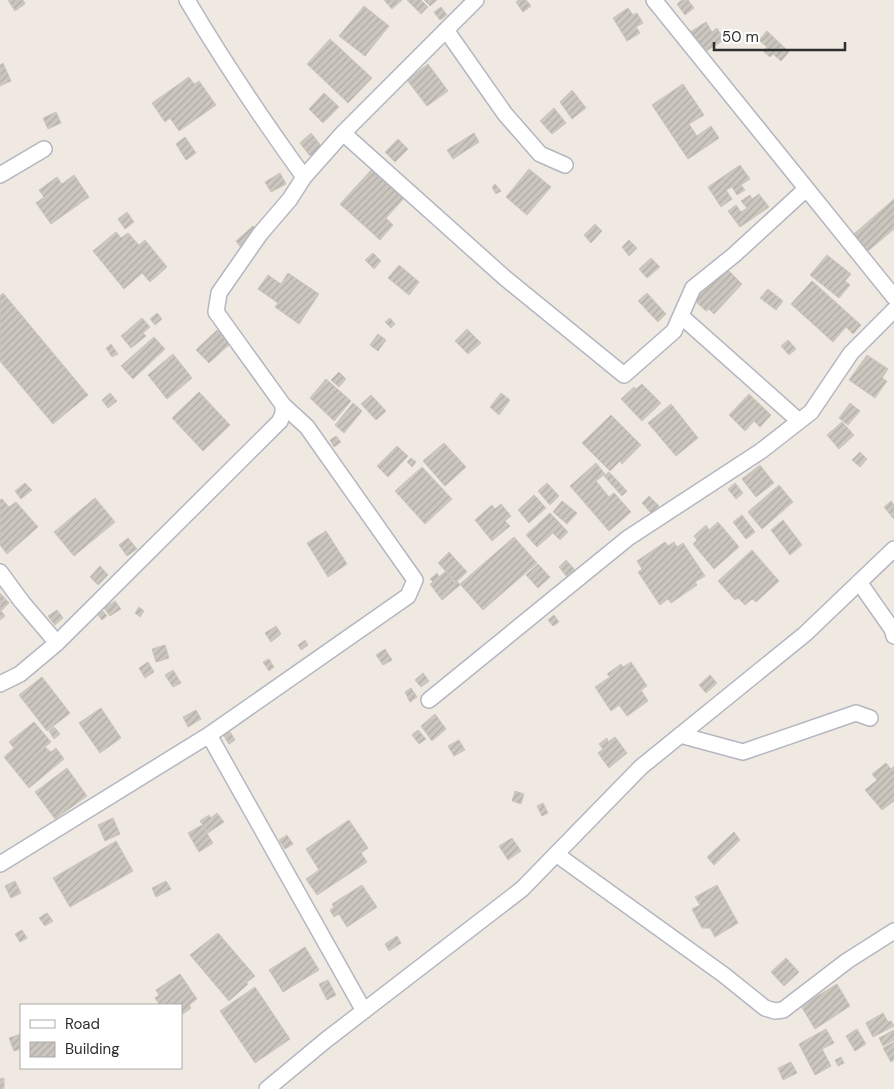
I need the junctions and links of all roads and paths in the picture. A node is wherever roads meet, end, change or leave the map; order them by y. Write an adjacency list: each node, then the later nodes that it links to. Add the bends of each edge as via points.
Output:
1 (187, 0): 9 (street, via 220,56)
2 (476, 0): 4 (street)
3 (654, 0): 10 (street)
4 (446, 30): 5 (street); 7 (street, via 506,114 540,154)
5 (343, 133): 9 (street); 13 (street, via 505,278 624,375 674,331)
6 (44, 149): 8 (street)
7 (565, 165)
8 (0, 174)
9 (304, 177): 14 (street, via 219,293 216,312)
10 (806, 189): 11 (street); 13 (street, via 693,288)
11 (894, 297)
12 (894, 310): 15 (street, via 851,353 811,412)
13 (681, 316): 15 (street)
14 (283, 405): 20 (street, via 280,421); 24 (street, via 306,427 414,580 408,596)
15 (799, 421): 22 (street, via 761,451 628,538)
16 (894, 549): 18 (street)
17 (0, 572): 20 (street)
18 (859, 582): 19 (street); 25 (street, via 805,634)
19 (894, 636)
20 (57, 643): 21 (street, via 20,674)
21 (0, 684)
22 (429, 700)
23 (870, 718): 25 (street, via 856,713 743,752)
24 (209, 735): 27 (street); 29 (street)
25 (680, 735): 26 (street, via 642,767)
26 (556, 854): 28 (street, via 765,1008 775,1011 783,1010 847,961); 29 (street, via 522,889)
27 (0, 864)
28 (894, 931)
29 (364, 1010): 30 (street)
30 (267, 1089)

